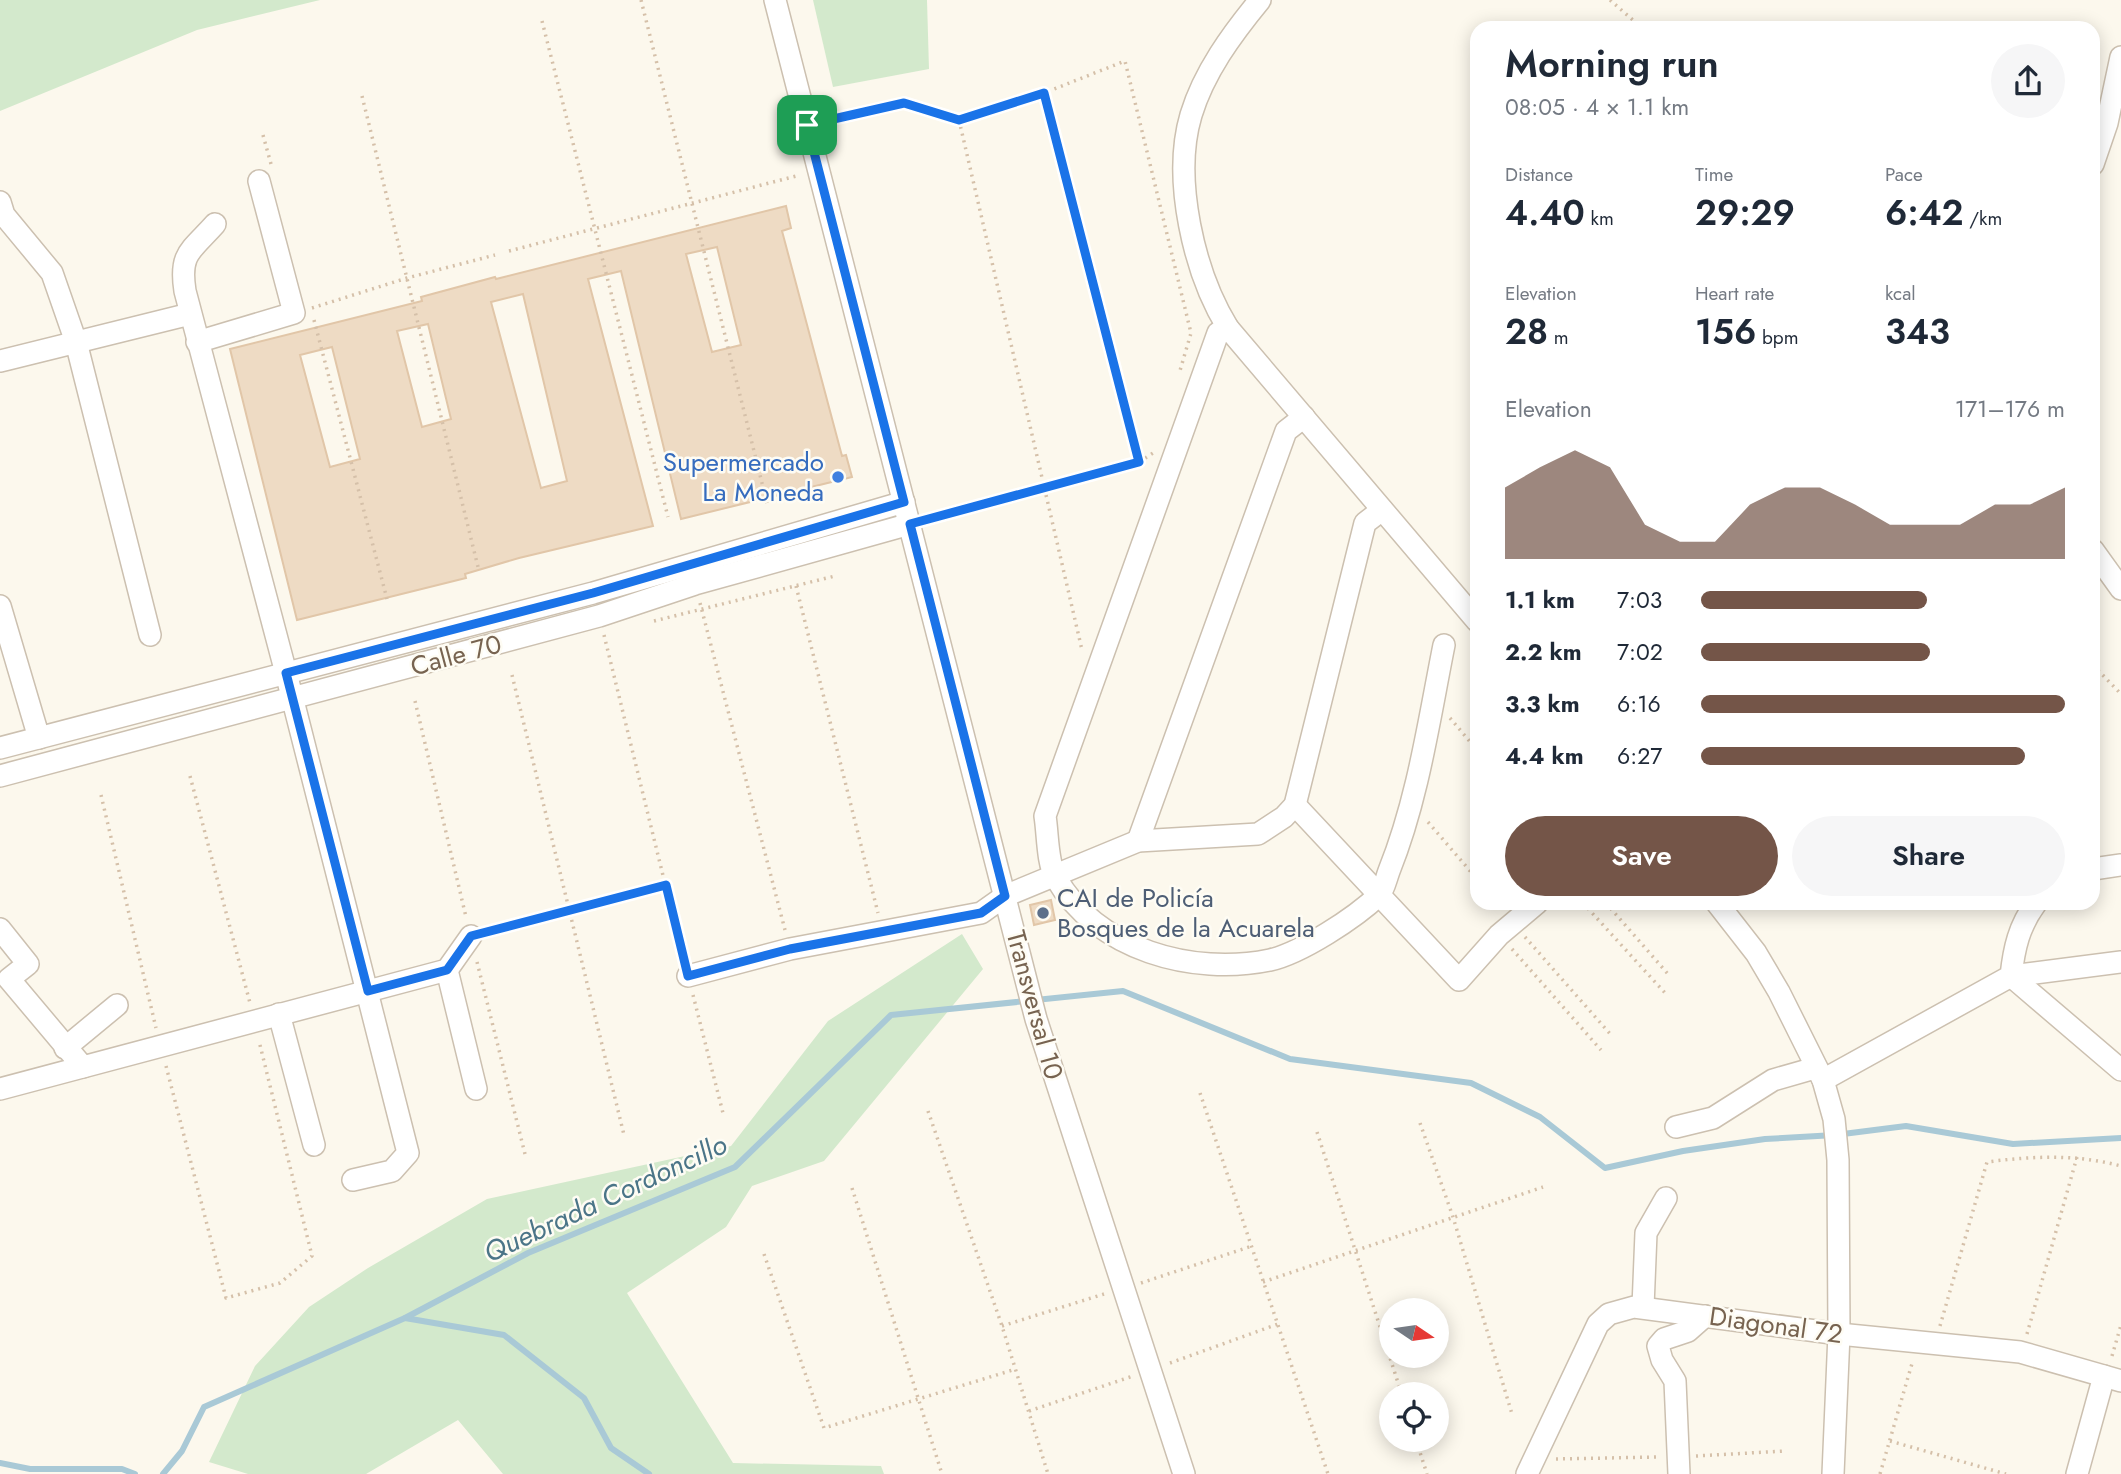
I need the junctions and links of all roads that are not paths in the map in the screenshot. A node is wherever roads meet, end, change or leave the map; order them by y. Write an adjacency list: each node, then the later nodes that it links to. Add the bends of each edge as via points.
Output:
1 (775, 0): 14 (street, Transversal 10)
2 (1261, 0): 9 (street, via 1218,58 1191,114 1187,135 1190,221 1210,299)
3 (2121, 57): 4 (street)
4 (2100, 144)
5 (259, 181): 11 (street, via 295,313)
6 (0, 202): 10 (street, via 4,215 52,273)
7 (215, 225): 8 (street, via 181,267)
8 (190, 314): 10 (street); 11 (street)
9 (1228, 328): 13 (street); 32 (street, via 1218,333 1045,816)
10 (76, 342): 12 (street); 21 (street)
11 (197, 342): 23 (street)
12 (0, 361)
13 (1304, 417): 15 (street); 29 (street, via 1286,431)
14 (904, 502): 16 (street, Transversal 10); 23 (street, Calle 70, via 593,593)
15 (1382, 510): 20 (street); 28 (street, via 1366,523)
16 (910, 524): 24 (street, Calle 70); 34 (street, Transversal 10)
17 (2100, 560): 18 (street)
18 (2121, 589)
19 (0, 606): 25 (street)
20 (1470, 613)
21 (150, 635)
22 (1444, 645): 33 (street, via 1404,832)
23 (286, 673): 24 (street); 25 (street, Calle 70)
24 (293, 700): 27 (street, Calle 70); 44 (street)
25 (38, 738): 26 (street, Calle 70)
26 (0, 748)
27 (0, 776)
28 (1295, 805): 29 (street, via 1258,834); 33 (street)
29 (1138, 841): 32 (street)
30 (2121, 865): 31 (street)
31 (2100, 868)
32 (1054, 876): 33 (street, via 1084,914 1125,943 1176,960 1227,967 1272,959 1309,945); 34 (street)
33 (1381, 894): 35 (street, via 1459,980)
34 (1005, 896): 42 (street, via 981,913 882,929); 61 (street, Transversal 10, via 1036,1019)
35 (1529, 910)
36 (1722, 910): 50 (street, via 1779,992)
37 (2031, 910): 43 (street, via 2015,943)
38 (0, 929): 47 (street, via 28,964 9,979)
39 (471, 936): 41 (street)
40 (2121, 962): 43 (street)
41 (447, 970): 44 (street); 52 (street)
42 (688, 976)
43 (2011, 976): 49 (street); 50 (street)
44 (368, 991): 46 (street); 55 (street, via 408,1153 392,1171)
45 (117, 1005): 47 (street)
46 (279, 1014): 48 (street); 54 (street)
47 (65, 1048): 48 (street)
48 (83, 1067): 51 (street)
49 (2121, 1070)
50 (1819, 1074): 53 (street, via 1773,1080 1713,1118); 59 (street, via 1834,1119 1838,1160)
51 (0, 1089)
52 (476, 1089)
53 (1676, 1128)
54 (314, 1145)
55 (353, 1180)
56 (1666, 1198): 57 (street, via 1646,1233)
57 (1643, 1307): 58 (street, Diagonal 72); 62 (street, Diagonal 72, via 1620,1309 1598,1324)
58 (1705, 1316): 59 (street, Diagonal 72); 63 (street, via 1658,1346 1675,1381)
59 (1839, 1334): 60 (street, Diagonal 72, via 2020,1352); 64 (street)
60 (2113, 1379): 65 (street)
61 (1184, 1474)
62 (1527, 1474)
63 (1679, 1474)
64 (1833, 1474)
65 (2077, 1474)

